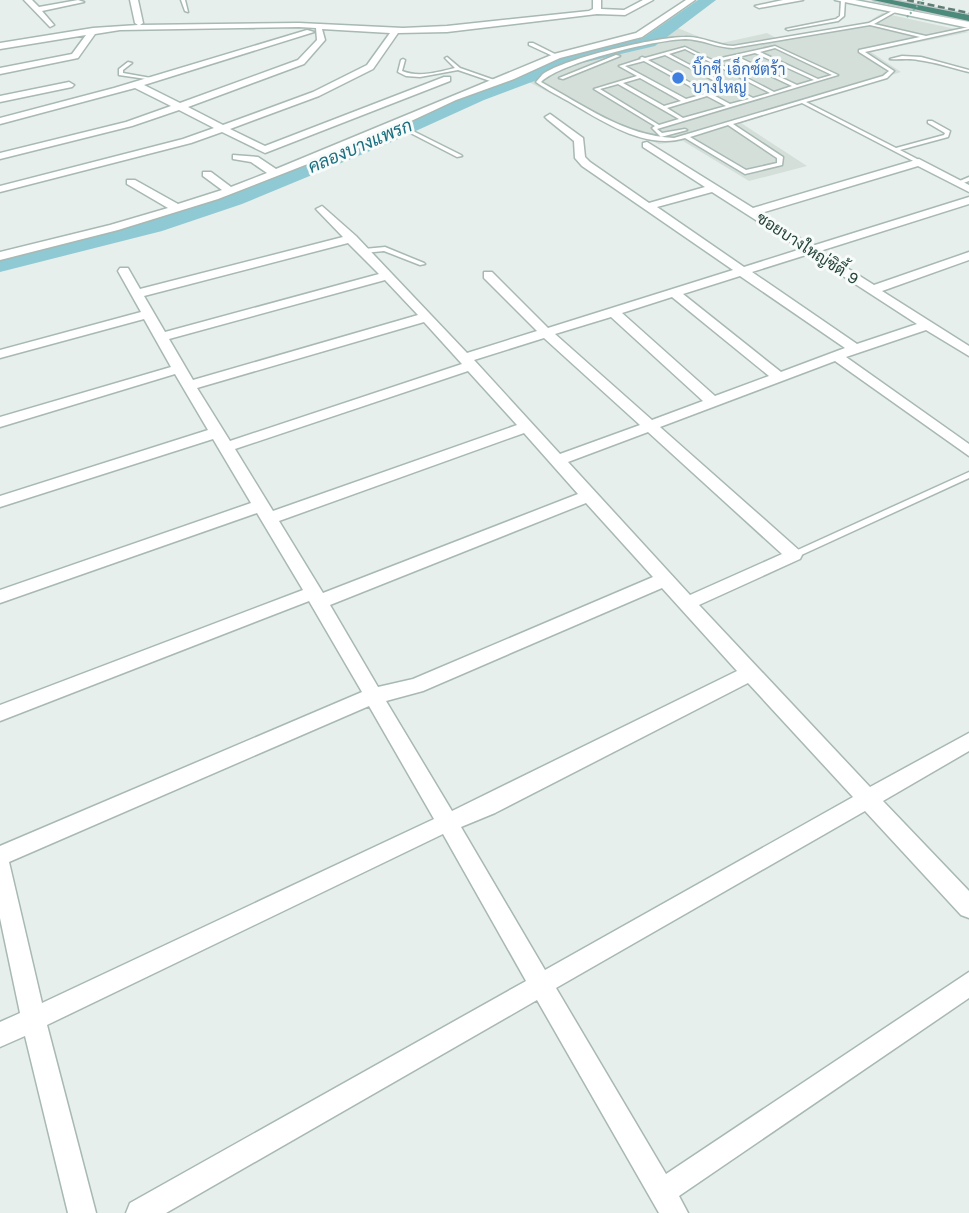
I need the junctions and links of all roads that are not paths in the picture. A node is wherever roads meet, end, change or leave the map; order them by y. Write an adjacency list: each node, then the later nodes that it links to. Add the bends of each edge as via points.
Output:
1 (28, 0): 15 (street)
2 (134, 0): 22 (street)
3 (183, 0): 16 (lane)
4 (597, 0): 17 (street)
5 (609, 0): 19 (street)
6 (649, 0): 19 (street, via 625,13)
7 (691, 0): 36 (street, via 639,35)
8 (841, 0): 18 (main road); 27 (lane, via 842,16 837,20)
9 (878, 0): 21 (highway)
10 (934, 0): 14 (highway)
11 (80, 2): 15 (street)
12 (797, 2): 13 (street); 20 (street)
13 (759, 6)
14 (969, 7)
15 (37, 10): 24 (street)
16 (187, 11)
17 (596, 11): 19 (street); 28 (street, via 465,28)
18 (895, 11): 23 (lane); 25 (main road)
19 (607, 13): 28 (street, via 479,32)
20 (804, 13)
21 (969, 18)
22 (139, 23)
23 (870, 24): 30 (lane); 31 (lane, via 733,47 692,39)
24 (50, 25)
25 (969, 27): 30 (lane)
26 (321, 28): 28 (street); 29 (street, via 206,26); 49 (street); 64 (street, via 321,40 301,62)
27 (788, 29)
28 (400, 30): 73 (street, via 360,74)
29 (93, 31): 33 (street); 45 (street, via 75,56)
30 (927, 37): 62 (lane, via 861,51 892,71 885,77)
31 (667, 42): 48 (lane); 74 (lane, via 584,59 551,71 538,82 636,132 658,140)
32 (531, 44): 36 (lane)
33 (0, 47)
34 (755, 51): 37 (lane); 51 (lane); 51 (lane, via 780,48 836,74)
35 (664, 53): 39 (lane); 42 (lane, via 685,48); 59 (lane)
36 (556, 56): 52 (street)
37 (733, 56): 42 (lane); 56 (lane)
38 (447, 58): 44 (lane)
39 (642, 58): 47 (lane, via 621,64); 58 (lane)
40 (891, 59): 46 (lane, via 923,57)
41 (404, 60): 44 (lane, via 400,72 404,75)
42 (713, 61): 57 (lane)
43 (130, 63): 49 (lane, via 121,74)
44 (457, 69): 52 (lane)
45 (0, 71)
46 (969, 71)
47 (642, 76): 53 (lane); 61 (lane)
48 (561, 78)
49 (152, 79): 54 (street)
50 (447, 79): 73 (street, via 270,149 257,148)
51 (817, 80): 56 (lane)
52 (498, 82): 71 (street)
53 (618, 82): 65 (lane); 72 (lane, via 596,89)
54 (135, 84): 64 (street); 68 (street)
55 (69, 85): 60 (street)
56 (795, 86): 57 (lane)
57 (772, 92): 59 (lane)
58 (708, 94): 61 (lane); 63 (lane)
59 (751, 98): 63 (lane)
60 (0, 99)
61 (685, 101): 65 (lane)
62 (798, 102): 70 (lane); 72 (lane, via 666,135 657,134); 76 (lane)
63 (728, 105): 67 (lane)
64 (180, 107): 73 (street); 77 (street)
65 (663, 108): 67 (lane)
66 (550, 117): 90 (street, via 579,140 580,158 586,164)
67 (681, 118): 72 (lane)
68 (0, 121)
69 (930, 122): 76 (lane, via 948,132 946,136)
70 (728, 123): 74 (lane); 74 (lane, via 782,161 769,169 745,172)
71 (399, 125): 78 (lane); 81 (street)
72 (657, 125)
73 (222, 129): 86 (street)
74 (685, 136)
75 (647, 145): 85 (street, ซอยบางใหญ่ซิตี้ 9)
76 (896, 150): 80 (lane)
77 (0, 156)
78 (459, 156)
79 (237, 157): 81 (street, via 254,159)
80 (919, 162): 83 (street); 93 (street)
81 (273, 172): 88 (street)
82 (207, 174): 88 (street)
83 (963, 181): 87 (street)
84 (131, 182): 91 (street)
85 (714, 188): 90 (street); 93 (street, ซอยบางใหญ่ซิตี้ 9)
86 (0, 189)
87 (969, 189)
88 (230, 191): 91 (street)
89 (969, 200): 96 (street)
90 (646, 206): 101 (street)
91 (179, 208): 97 (street)
92 (323, 209): 94 (street)
93 (752, 212): 96 (street, ซอยบางใหญ่ซิตี้ 9)
94 (352, 238): 95 (street); 106 (street)
95 (364, 251): 99 (lane, via 385,248); 103 (street)
96 (812, 251): 101 (street); 104 (street, ซอยบางใหญ่ซิตี้ 9)
97 (0, 256)
98 (969, 257): 104 (street)
99 (422, 264)
100 (124, 271): 106 (street)
101 (741, 273): 105 (street); 115 (street)
102 (488, 275): 111 (street)
103 (387, 276): 109 (street); 113 (street)
104 (873, 290): 110 (street, ซอยบางใหญ่ซิตี้ 9)
105 (673, 292): 107 (street); 121 (street)
106 (137, 294): 108 (street)
107 (612, 311): 111 (street); 123 (street)
108 (148, 314): 113 (street); 117 (street)
109 (427, 317): 119 (street); 122 (street)
110 (928, 325): 114 (street, ซอยบางใหญ่ซิตี้ 9); 115 (street)
111 (545, 332): 119 (street); 125 (street)
112 (969, 333): 114 (street)
113 (162, 337): 120 (street)
114 (951, 340): 116 (street, ซอยบางใหญ่ซิตี้ 9)
115 (855, 349): 118 (street)
116 (969, 352)
117 (0, 354)
118 (836, 356): 121 (street); 128 (street)
119 (466, 363): 126 (street); 127 (street)
120 (178, 369): 122 (street); 124 (street)
121 (780, 378): 123 (street)
122 (189, 386): 127 (street)
123 (713, 402): 125 (street)
124 (0, 422)
125 (653, 426): 129 (street); 134 (street)
126 (526, 427): 129 (street); 133 (street)
127 (221, 440): 132 (street); 133 (street)
128 (969, 452)
129 (557, 461): 131 (street)
130 (969, 475): 134 (lane)
131 (590, 495): 135 (street); 137 (street)
132 (0, 502)
133 (263, 512): 136 (street); 137 (street)
134 (794, 555): 138 (street)
135 (666, 579): 138 (street); 140 (street, via 416,686)
136 (0, 597)
137 (316, 598): 140 (street); 141 (street)
138 (688, 603): 139 (street)
139 (750, 673): 143 (street); 144 (street)
140 (373, 696): 144 (street); 145 (street)
141 (0, 713)
142 (969, 741): 143 (street)
143 (868, 800): 147 (street); 149 (street)
144 (446, 823): 149 (street); 150 (street)
145 (0, 856)
146 (0, 867): 150 (street)
147 (969, 906)
148 (969, 984): 152 (street)
149 (541, 987): 152 (street); 154 (street)
150 (33, 1018): 151 (street); 153 (street)
151 (0, 1035)
152 (668, 1203)
153 (82, 1213)
154 (140, 1213)

